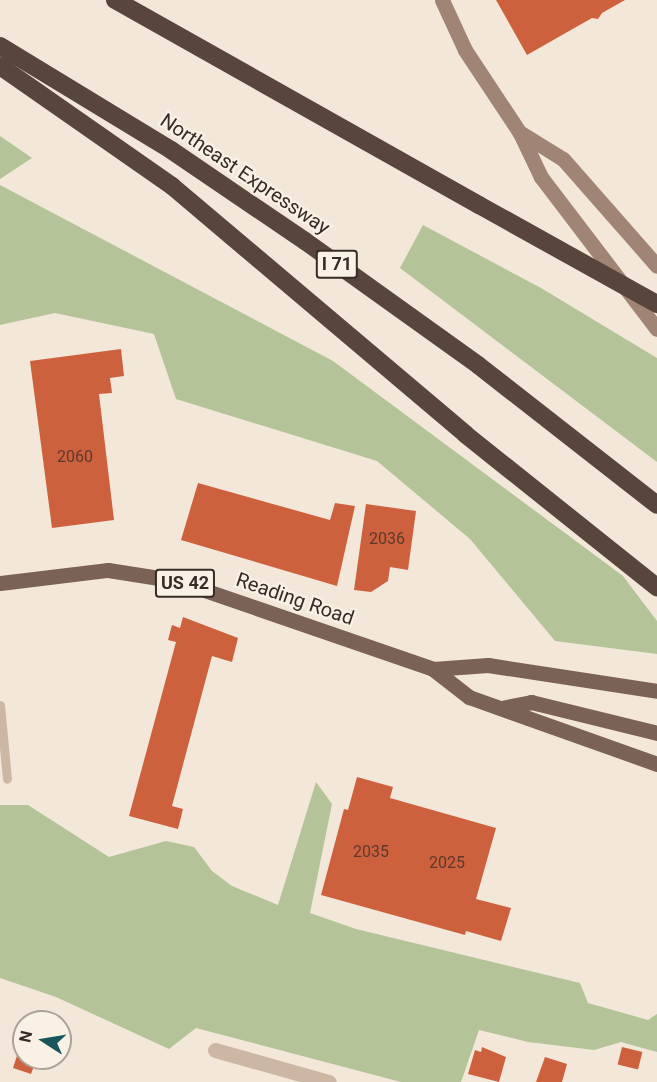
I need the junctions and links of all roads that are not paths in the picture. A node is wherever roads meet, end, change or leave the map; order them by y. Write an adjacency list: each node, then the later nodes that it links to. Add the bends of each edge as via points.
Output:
1 (115, 0): 7 (highway, bridge)
2 (442, 0): 5 (street, via 465,50)
3 (0, 46): 9 (highway, Northeast Expressway / I 71, via 171,150 305,241 478,365)
4 (0, 66): 11 (highway, via 172,186 465,434)
5 (520, 133): 6 (street, via 563,159); 8 (street, via 541,177)
6 (657, 266)
7 (657, 304)
8 (657, 329)
9 (657, 505)
10 (0, 584): 12 (main road, Reading Road / US 42, via 78,571 148,574)
11 (653, 584)
12 (433, 669): 13 (main road, Reading Road / US 42, via 488,665); 15 (main road, Reading Road / US 42, via 469,697)
13 (657, 691)
14 (0, 705): 18 (lane)
15 (498, 708): 16 (main road, via 531,702); 17 (main road, Reading Road / US 42)
16 (657, 733)
17 (657, 764)
18 (7, 779)
19 (215, 1050): 20 (street)
20 (329, 1082)

